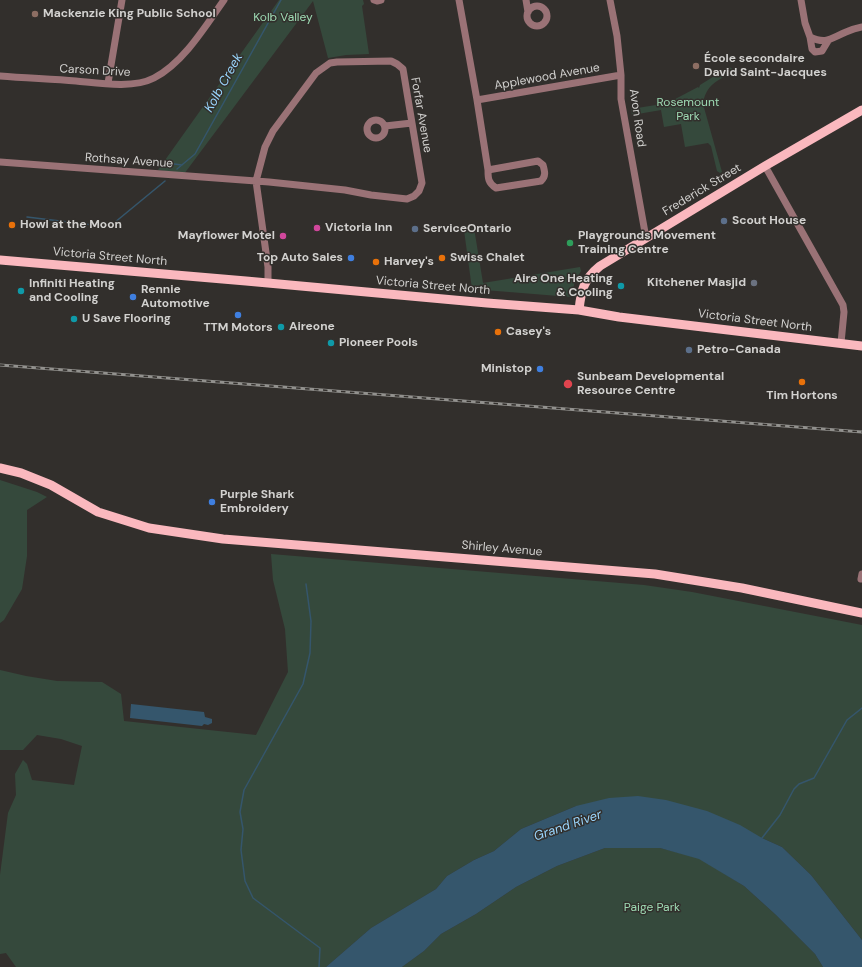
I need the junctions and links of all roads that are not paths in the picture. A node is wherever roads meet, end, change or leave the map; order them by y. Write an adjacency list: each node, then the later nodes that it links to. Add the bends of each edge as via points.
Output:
1 (122, 0): 15 (street)
2 (224, 0): 15 (street, Carson Drive, via 189,48 173,65 153,79 135,84)
3 (374, 0): 4 (street)
4 (381, 0)
5 (459, 0): 16 (street)
6 (526, 0): 9 (street)
7 (610, 0): 13 (street, Avon Road)
8 (801, 0): 11 (street)
9 (528, 12)
10 (862, 27): 12 (street, via 847,31)
11 (810, 37): 12 (street, via 818,41); 12 (street, via 815,52 822,51)
12 (828, 41)
13 (621, 75): 16 (street, Applewood Avenue); 24 (street, Avon Road, via 621,99)
14 (0, 76): 15 (street, Carson Drive)
15 (108, 83)
16 (477, 100): 22 (street)
17 (862, 110): 21 (main road, Frederick Street)
18 (412, 123): 19 (street); 23 (street, Forfar Avenue, via 422,184 419,191 407,199); 23 (street, Forfar Avenue, via 403,70 397,64 391,61 330,63 316,73 273,131 265,147)
19 (385, 126)
20 (0, 162): 23 (street, Rothsay Avenue)
21 (765, 166): 24 (main road, Frederick Street); 28 (street, via 843,305)
22 (488, 170): 22 (street, via 488,179 496,188 541,181 545,172 543,165 538,162)
23 (256, 181): 26 (street, Forfar Avenue)
24 (646, 238): 27 (main road, Frederick Street, via 591,273 583,289)
25 (0, 260): 26 (main road, Victoria Street North)
26 (268, 283): 27 (main road, Victoria Street North)
27 (579, 310): 28 (main road, Victoria Street North)
28 (841, 343): 29 (main road, Victoria Street North)
29 (862, 346)
30 (0, 468): 31 (main road, Shirley Avenue, via 51,485 98,512 149,528 223,539 655,574 742,588)
31 (862, 613)

